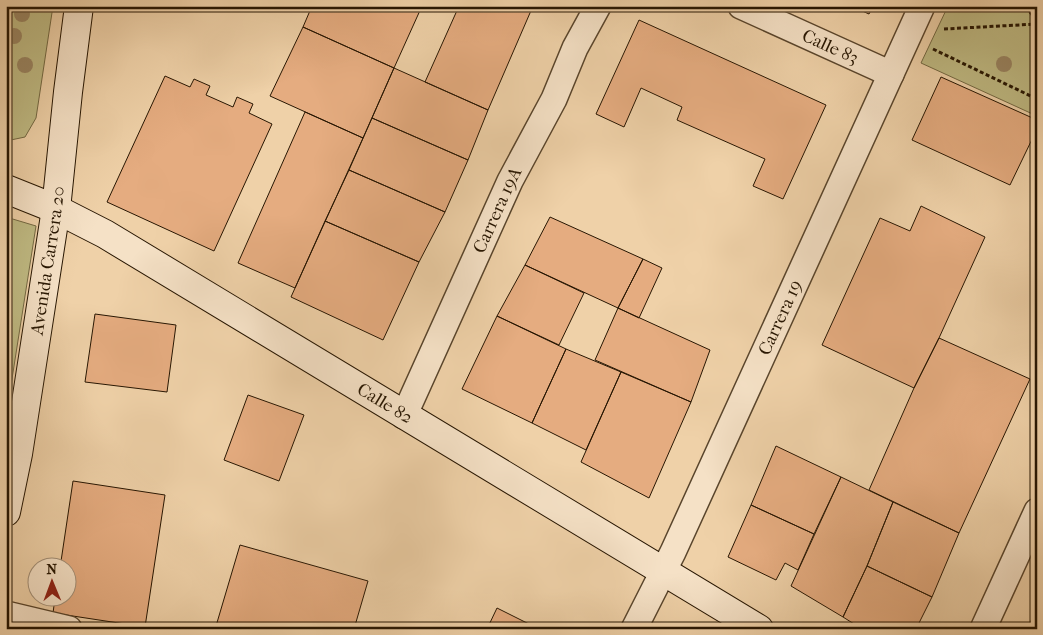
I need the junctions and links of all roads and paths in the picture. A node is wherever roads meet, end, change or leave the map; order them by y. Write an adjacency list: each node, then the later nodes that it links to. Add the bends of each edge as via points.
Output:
1 (79, 6): 11 (main road, Avenida Carrera 20)
2 (598, 6): 12 (street, Carrera 19A, via 510,181)
3 (741, 6): 8 (street, Calle 83)
4 (922, 6): 7 (street, Carrera 19)
5 (1026, 6): 6 (path)
6 (1037, 23): 7 (path)
7 (909, 34): 8 (street, Carrera 19); 9 (path)
8 (891, 74): 15 (street, Carrera 19)
9 (1037, 99)
10 (6, 189): 11 (main road, Calle 82)
11 (56, 209): 12 (main road, Calle 82, via 105,234); 14 (main road, Avenida Carrera 20)
12 (404, 416): 15 (main road, Calle 82)
13 (1037, 511): 20 (street)
14 (6, 512)
15 (663, 572): 18 (street, Carrera 19); 19 (main road, Calle 82)
16 (6, 614): 17 (street)
17 (69, 629)
18 (634, 629)
19 (759, 629)
20 (983, 629)

